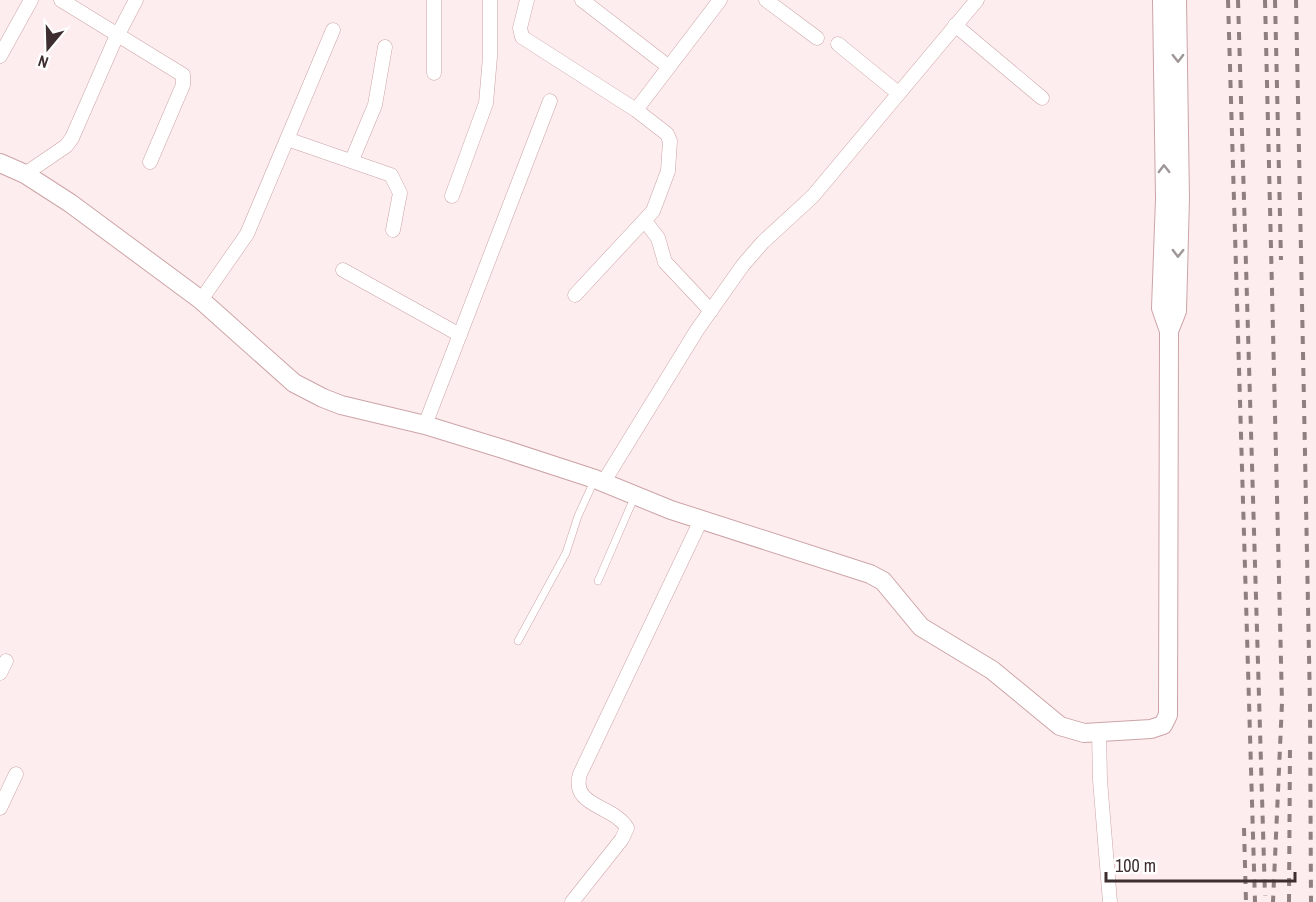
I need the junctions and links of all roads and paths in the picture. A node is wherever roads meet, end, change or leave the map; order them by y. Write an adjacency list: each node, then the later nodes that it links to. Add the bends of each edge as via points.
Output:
1 (31, 0): 19 (street)
2 (61, 0): 15 (street)
3 (136, 0): 15 (street)
4 (434, 0): 21 (street)
5 (490, 0): 31 (street, via 486,103)
6 (527, 0): 25 (street, via 520,28 522,37)
7 (582, 0): 20 (street)
8 (720, 0): 20 (street)
9 (766, 0): 16 (street)
10 (977, 0): 13 (street)
11 (1162, 0): 32 (street, one-way to 11)
12 (1177, 0): 32 (street, one-way to 32)
13 (955, 25): 22 (street); 23 (street)
14 (333, 30): 26 (street)
15 (118, 34): 28 (street, via 177,69 184,79); 30 (street, via 72,138)
16 (817, 38)
17 (838, 44): 22 (street)
18 (385, 47): 27 (street, via 375,105)
19 (0, 56)
20 (669, 67): 25 (street)
21 (434, 73)
22 (898, 93): 38 (street, via 813,196 742,265)
23 (1042, 98)
24 (550, 101): 39 (street)
25 (636, 110): 33 (street, via 667,134 671,144 662,192)
26 (288, 139): 27 (street); 37 (street, via 247,234)
27 (352, 160): 34 (street, via 388,173 396,181 400,193)
28 (150, 162)
29 (0, 163): 30 (street)
30 (25, 174): 37 (street)
31 (452, 196)
32 (1172, 198): 46 (street, via 1161,308 1168,331 1168,715 1163,725 1151,729)
33 (645, 221): 36 (street); 38 (street, via 658,238 665,262)
34 (393, 230)
35 (344, 270): 39 (street)
36 (575, 295)
37 (201, 300): 40 (street, via 294,383 341,405)
38 (711, 311): 41 (street)
39 (460, 335): 40 (street)
40 (426, 425): 41 (street)
41 (599, 481): 42 (street); 45 (lane, via 578,516 561,563)
42 (635, 495): 43 (street); 44 (lane)
43 (701, 520): 46 (street, via 830,559 883,581 921,627 992,670 1060,726); 49 (street, via 580,774 578,787 583,798 616,816 627,828 622,840)
44 (598, 581)
45 (518, 641)
46 (1091, 733): 50 (street, via 1100,780)
47 (16, 774): 48 (street)
48 (0, 808)
49 (572, 902)
50 (1110, 902)

